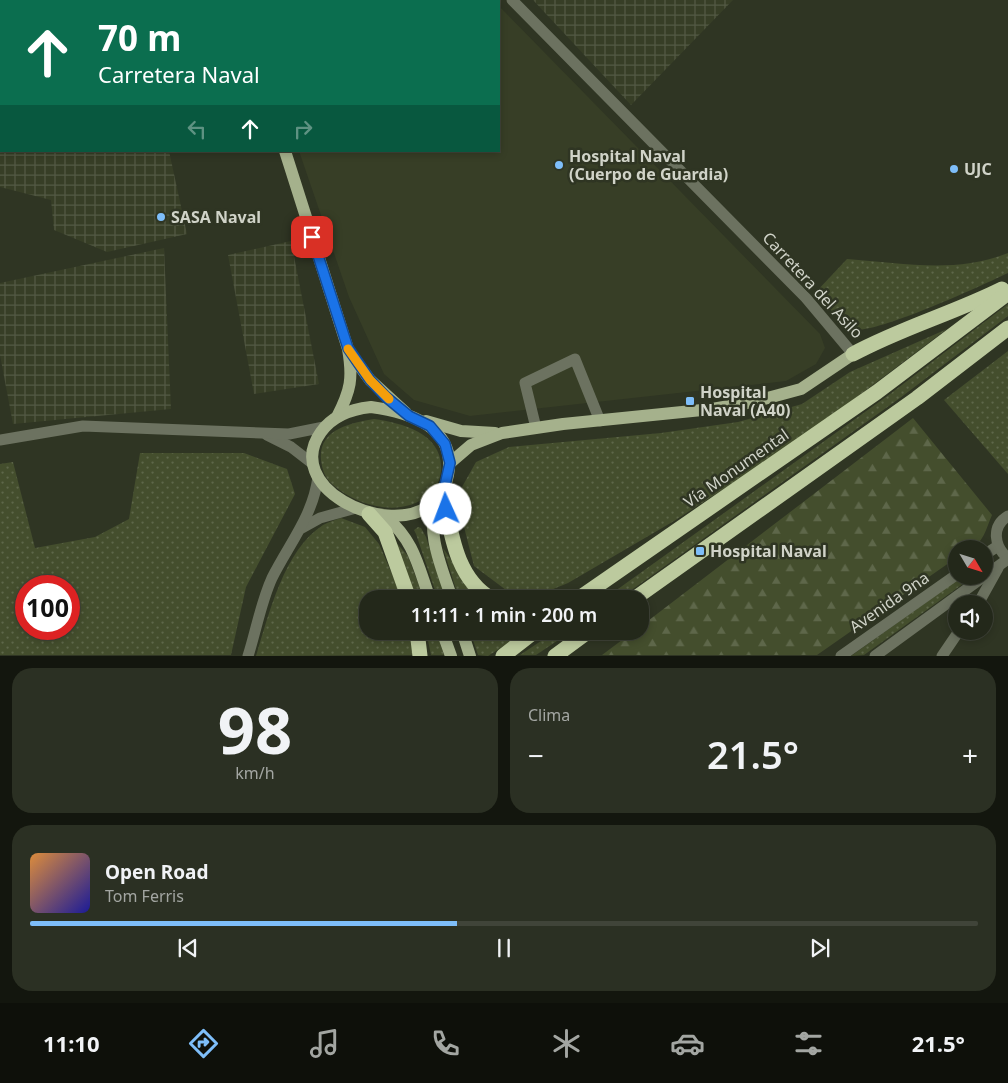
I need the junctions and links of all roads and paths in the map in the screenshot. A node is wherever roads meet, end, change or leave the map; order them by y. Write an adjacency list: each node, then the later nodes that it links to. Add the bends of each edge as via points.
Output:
1 (512, 0): 7 (street, Carretera del Asilo, via 806,298)
2 (285, 152): 6 (main road)
3 (1008, 286): 7 (highway)
4 (1008, 293): 32 (highway, Vía Monumental, via 877,392)
5 (1008, 328): 33 (highway, via 917,398)
6 (348, 348): 8 (main road, via 351,383); 9 (main road, via 370,380)
7 (853, 354): 10 (main road, Carretera del Asilo, via 801,389 753,402)
8 (337, 417): 9 (main road, via 371,407); 11 (main road)
9 (413, 417): 14 (main road, Carretera del Asilo, via 461,430); 16 (main road, via 430,426 440,437 448,449)
10 (600, 421): 12 (main road, Carretera del Asilo); 12 (street, via 575,359 525,383)
11 (324, 427): 13 (street, via 289,434); 17 (main road, via 313,442)
12 (536, 428): 14 (main road, Carretera del Asilo)
13 (256, 431): 15 (street, via 83,426); 17 (street, via 291,447)
14 (502, 433): 16 (main road, Carretera del Asilo, via 471,445)
15 (0, 440)
16 (450, 463): 19 (main road)
17 (313, 464): 18 (main road)
18 (318, 477): 20 (main road, via 333,494); 23 (street)
19 (440, 497): 22 (main road, via 428,508); 30 (main road, via 432,518); 31 (highway, via 459,559 470,580)
20 (362, 511): 22 (main road); 23 (street, via 320,518); 28 (highway, via 385,532)
21 (1008, 516): 24 (street, via 998,526)
22 (386, 518): 29 (main road, via 410,543)
23 (302, 528): 42 (street, via 272,579)
24 (998, 546): 25 (street); 26 (street)
25 (993, 550)
26 (1005, 561): 34 (street); 49 (street)
27 (948, 581): 48 (street, Avenida 9na)
28 (406, 590)
29 (427, 590)
30 (449, 590)
31 (482, 590)
32 (590, 590)
33 (647, 590)
34 (984, 595)
35 (418, 640): 43 (highway)
36 (445, 640): 44 (main road)
37 (465, 640): 45 (main road)
38 (523, 640): 46 (highway)
39 (579, 640): 41 (highway)
40 (953, 640): 50 (street)
41 (569, 649): 47 (highway)
42 (248, 656)
43 (420, 656)
44 (451, 656)
45 (470, 656)
46 (503, 656)
47 (555, 656)
48 (841, 656)
49 (875, 656)
50 (942, 656)

